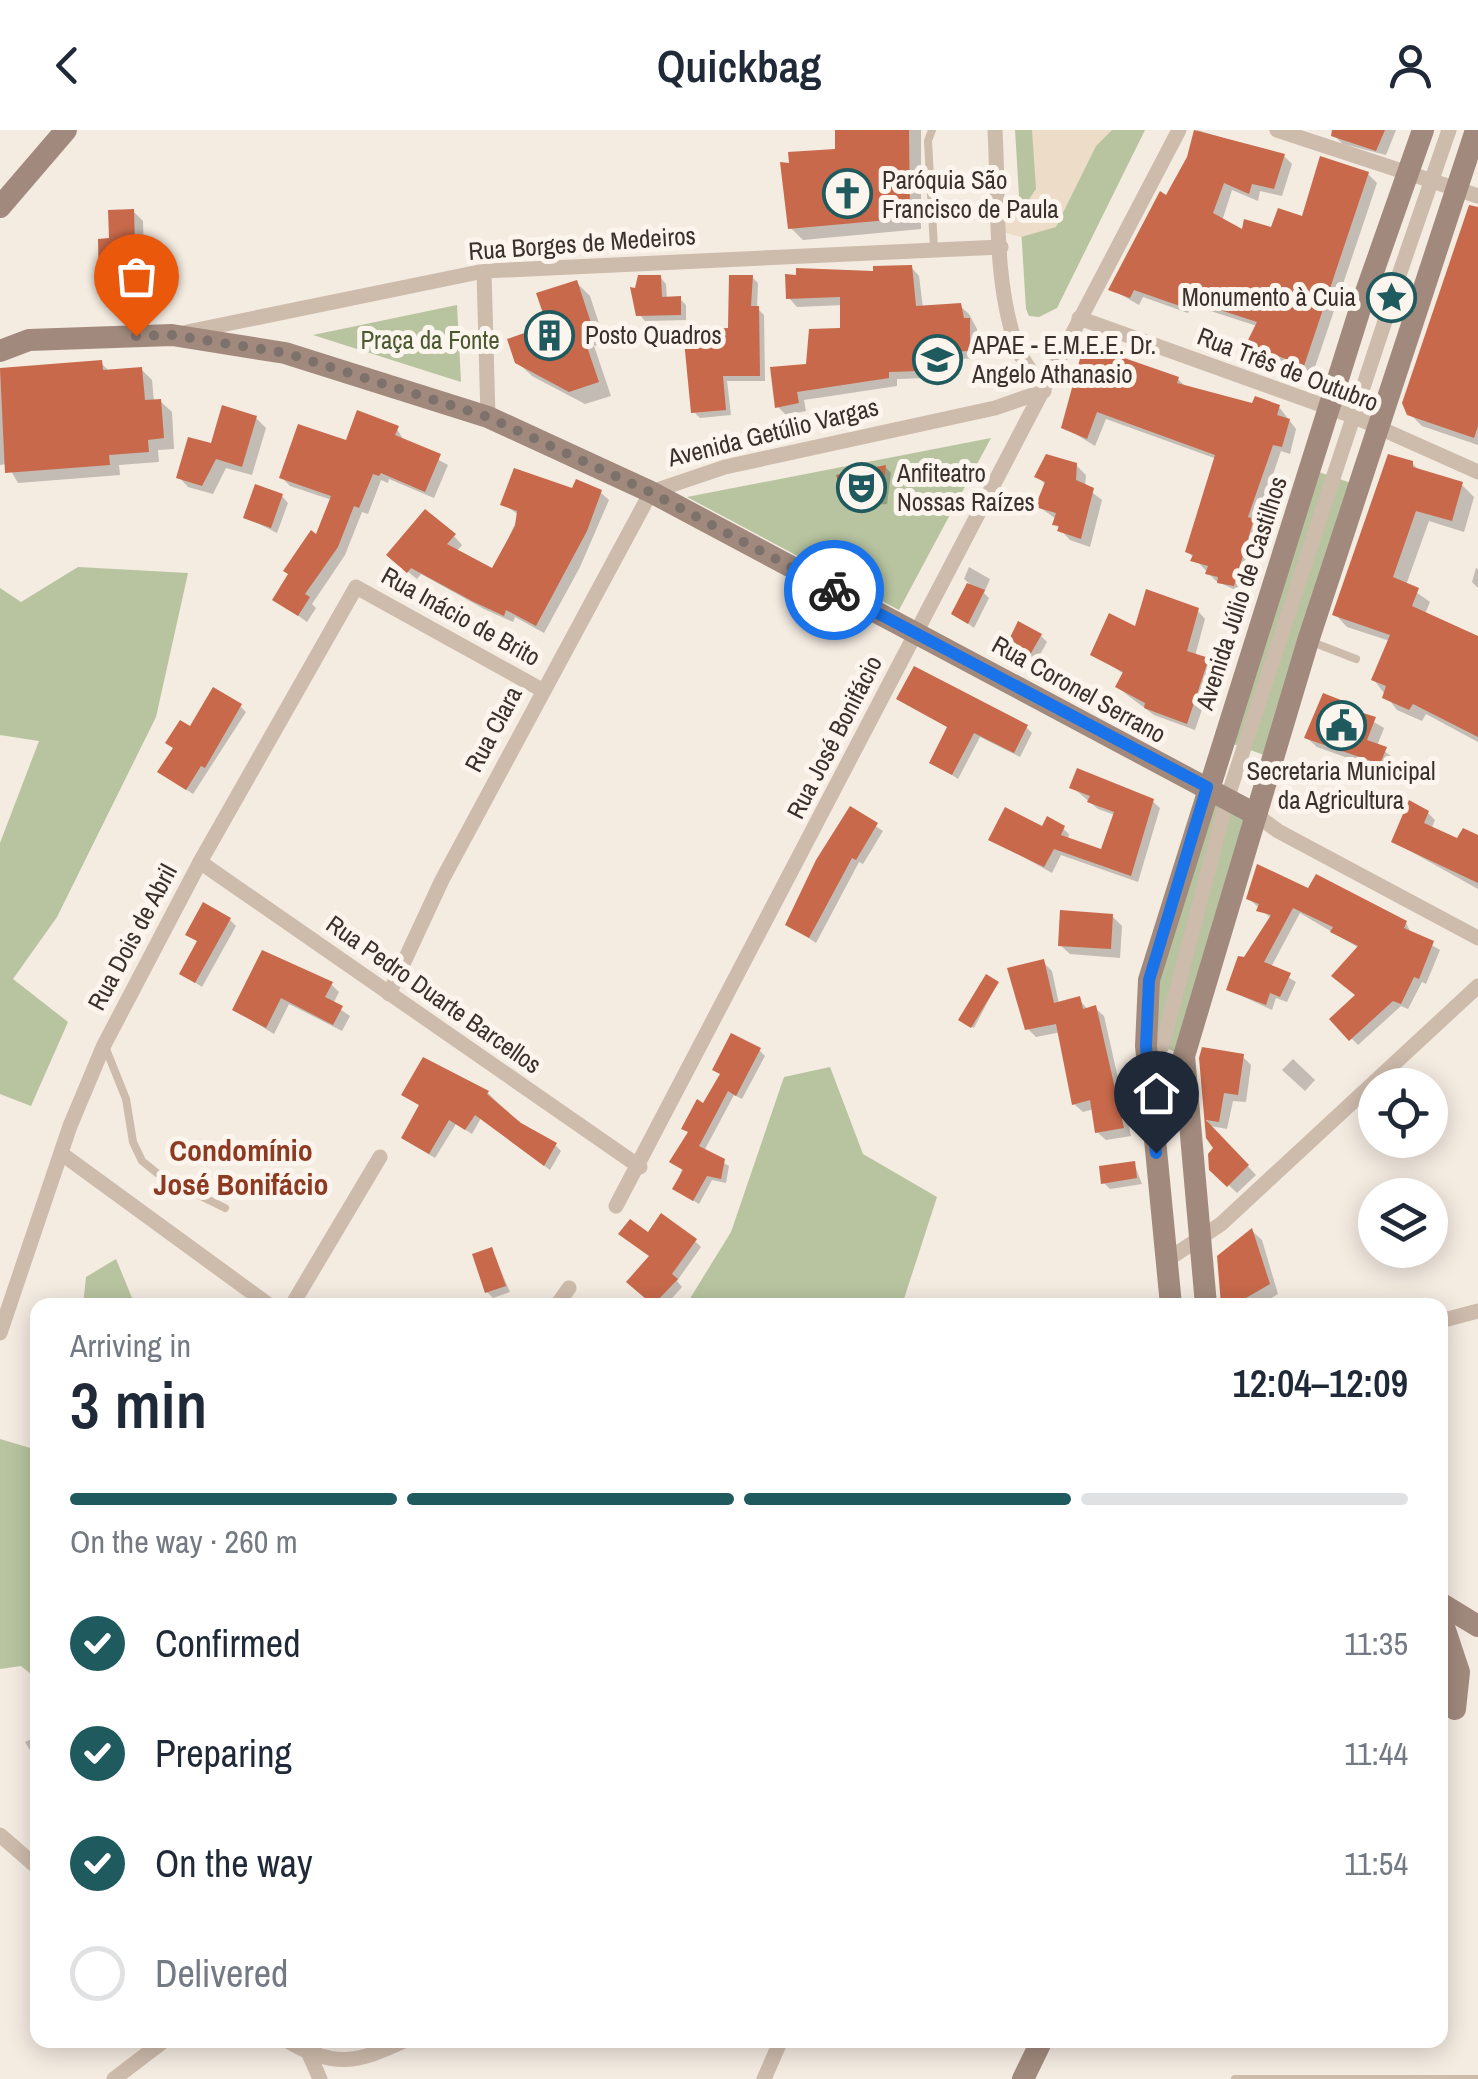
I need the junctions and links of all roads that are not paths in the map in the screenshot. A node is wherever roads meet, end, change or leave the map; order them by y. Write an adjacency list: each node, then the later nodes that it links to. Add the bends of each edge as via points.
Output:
1 (66, 130): 11 (main road)
2 (932, 130): 15 (lane)
3 (995, 130): 14 (street)
4 (1179, 130): 21 (street, Rua José Bonifácio)
5 (1278, 130): 9 (street)
6 (1422, 131): 7 (street); 9 (main road, Avenida Júlio de Castilhos)
7 (1448, 133): 8 (street); 10 (street)
8 (1474, 137): 10 (main road)
9 (1408, 172): 10 (street); 12 (main road, Avenida Júlio de Castilhos)
10 (1456, 187): 12 (street); 13 (main road)
11 (0, 207)
12 (1404, 225): 13 (street); 17 (main road, Avenida Júlio de Castilhos); 18 (street)
13 (1443, 235): 19 (main road)
14 (1002, 247): 15 (street, Rua Borges de Medeiros); 31 (street, via 1017,348)
15 (934, 248): 16 (street, Rua Borges de Medeiros)
16 (484, 272): 24 (street, Rua Borges de Medeiros); 33 (street)
17 (1374, 272): 18 (street); 20 (main road, Avenida Júlio de Castilhos)
18 (1398, 278): 19 (street)
19 (1427, 287): 23 (main road)
20 (1360, 309): 22 (street); 28 (main road, Avenida Júlio de Castilhos)
21 (1079, 318): 31 (street, Rua José Bonifácio); 32 (street, Rua Três de Outubro)
22 (1386, 318): 23 (street); 29 (street)
23 (1413, 328): 30 (main road)
24 (172, 335): 26 (main road, Avenida Getúlio Vargas); 33 (main road, Avenida Getúlio Vargas, via 286,353)
25 (0, 340): 26 (main road)
26 (28, 340): 27 (main road, Avenida Getúlio Vargas)
27 (0, 351)
28 (1343, 364): 29 (street); 32 (main road, Avenida Júlio de Castilhos)
29 (1370, 372): 30 (street); 34 (street)
30 (1394, 382): 35 (main road)
31 (1044, 392): 40 (street, Avenida Getúlio Vargas); 42 (street, Rua José Bonifácio)
32 (1330, 408): 34 (street, Rua Três de Outubro); 36 (main road, Avenida Júlio de Castilhos)
33 (488, 417): 40 (main road, Avenida Getúlio Vargas)
34 (1355, 417): 35 (street, Rua Três de Outubro); 38 (street)
35 (1378, 430): 37 (street, Rua Três de Outubro); 39 (main road)
36 (1310, 468): 38 (street); 46 (main road, Avenida Júlio de Castilhos)
37 (1478, 472)
38 (1336, 479): 39 (street); 47 (street)
39 (1360, 486): 43 (main road)
40 (650, 492): 42 (main road, Rua Coronel Serrano); 45 (street, Rua Clara)
41 (356, 587): 45 (street, Rua Inácio de Brito); 51 (street, Rua Dois de Abril)
42 (917, 632): 49 (main road, Rua Coronel Serrano); 60 (street, Rua José Bonifácio)
43 (1308, 641): 44 (lane); 48 (main road)
44 (1356, 659)
45 (542, 690): 54 (street, Rua Clara)
46 (1222, 740): 47 (street); 49 (main road, Avenida Júlio de Castilhos)
47 (1244, 751): 48 (street); 49 (street)
48 (1273, 758): 50 (main road)
49 (1218, 792): 50 (main road, Rua Coronel Serrano); 56 (main road, Avenida Júlio de Castilhos, via 1149,980)
50 (1254, 814): 52 (street, Rua Coronel Serrano); 57 (main road)
51 (200, 862): 54 (street, Rua Pedro Duarte Barcellos); 55 (street, Rua Dois de Abril)
52 (1478, 938)
53 (1478, 986): 63 (street)
54 (390, 994): 60 (street, Rua Pedro Duarte Barcellos)
55 (104, 1045): 58 (street, Rua Dois de Abril); 62 (lane, via 142,1160)
56 (1154, 1046): 57 (main road); 64 (main road, Avenida Júlio de Castilhos)
57 (1184, 1056): 63 (main road)
58 (62, 1154): 66 (street); 73 (street, Rua Dois de Abril)
59 (380, 1157): 67 (street)
60 (640, 1167): 61 (street, Rua José Bonifácio)
61 (616, 1206)
62 (225, 1208)
63 (1198, 1242): 64 (street); 70 (main road)
64 (1167, 1260): 69 (main road, Avenida Júlio de Castilhos)
65 (569, 1288): 68 (street)
66 (260, 1298)
67 (296, 1298)
68 (562, 1298)
69 (1170, 1298)
70 (1205, 1298)
71 (1478, 1311): 72 (street)
72 (1448, 1319)
73 (0, 1333)
74 (1448, 1608): 75 (main road)
75 (1478, 1626)
76 (1448, 1639): 78 (main road, via 1459,1672)
77 (1478, 1690): 78 (main road)
78 (1448, 1715)
79 (0, 1835): 80 (street)
80 (30, 1861)
81 (155, 2048): 87 (street)
82 (299, 2048): 86 (street)
83 (389, 2048): 86 (street, via 340,2062)
84 (778, 2048): 89 (street)
85 (1038, 2048): 90 (main road)
86 (309, 2054): 88 (street)
87 (114, 2079)
88 (320, 2079)
89 (764, 2079)
90 (1023, 2079)
91 (1236, 2079): 92 (lane)
92 (1478, 2079)

